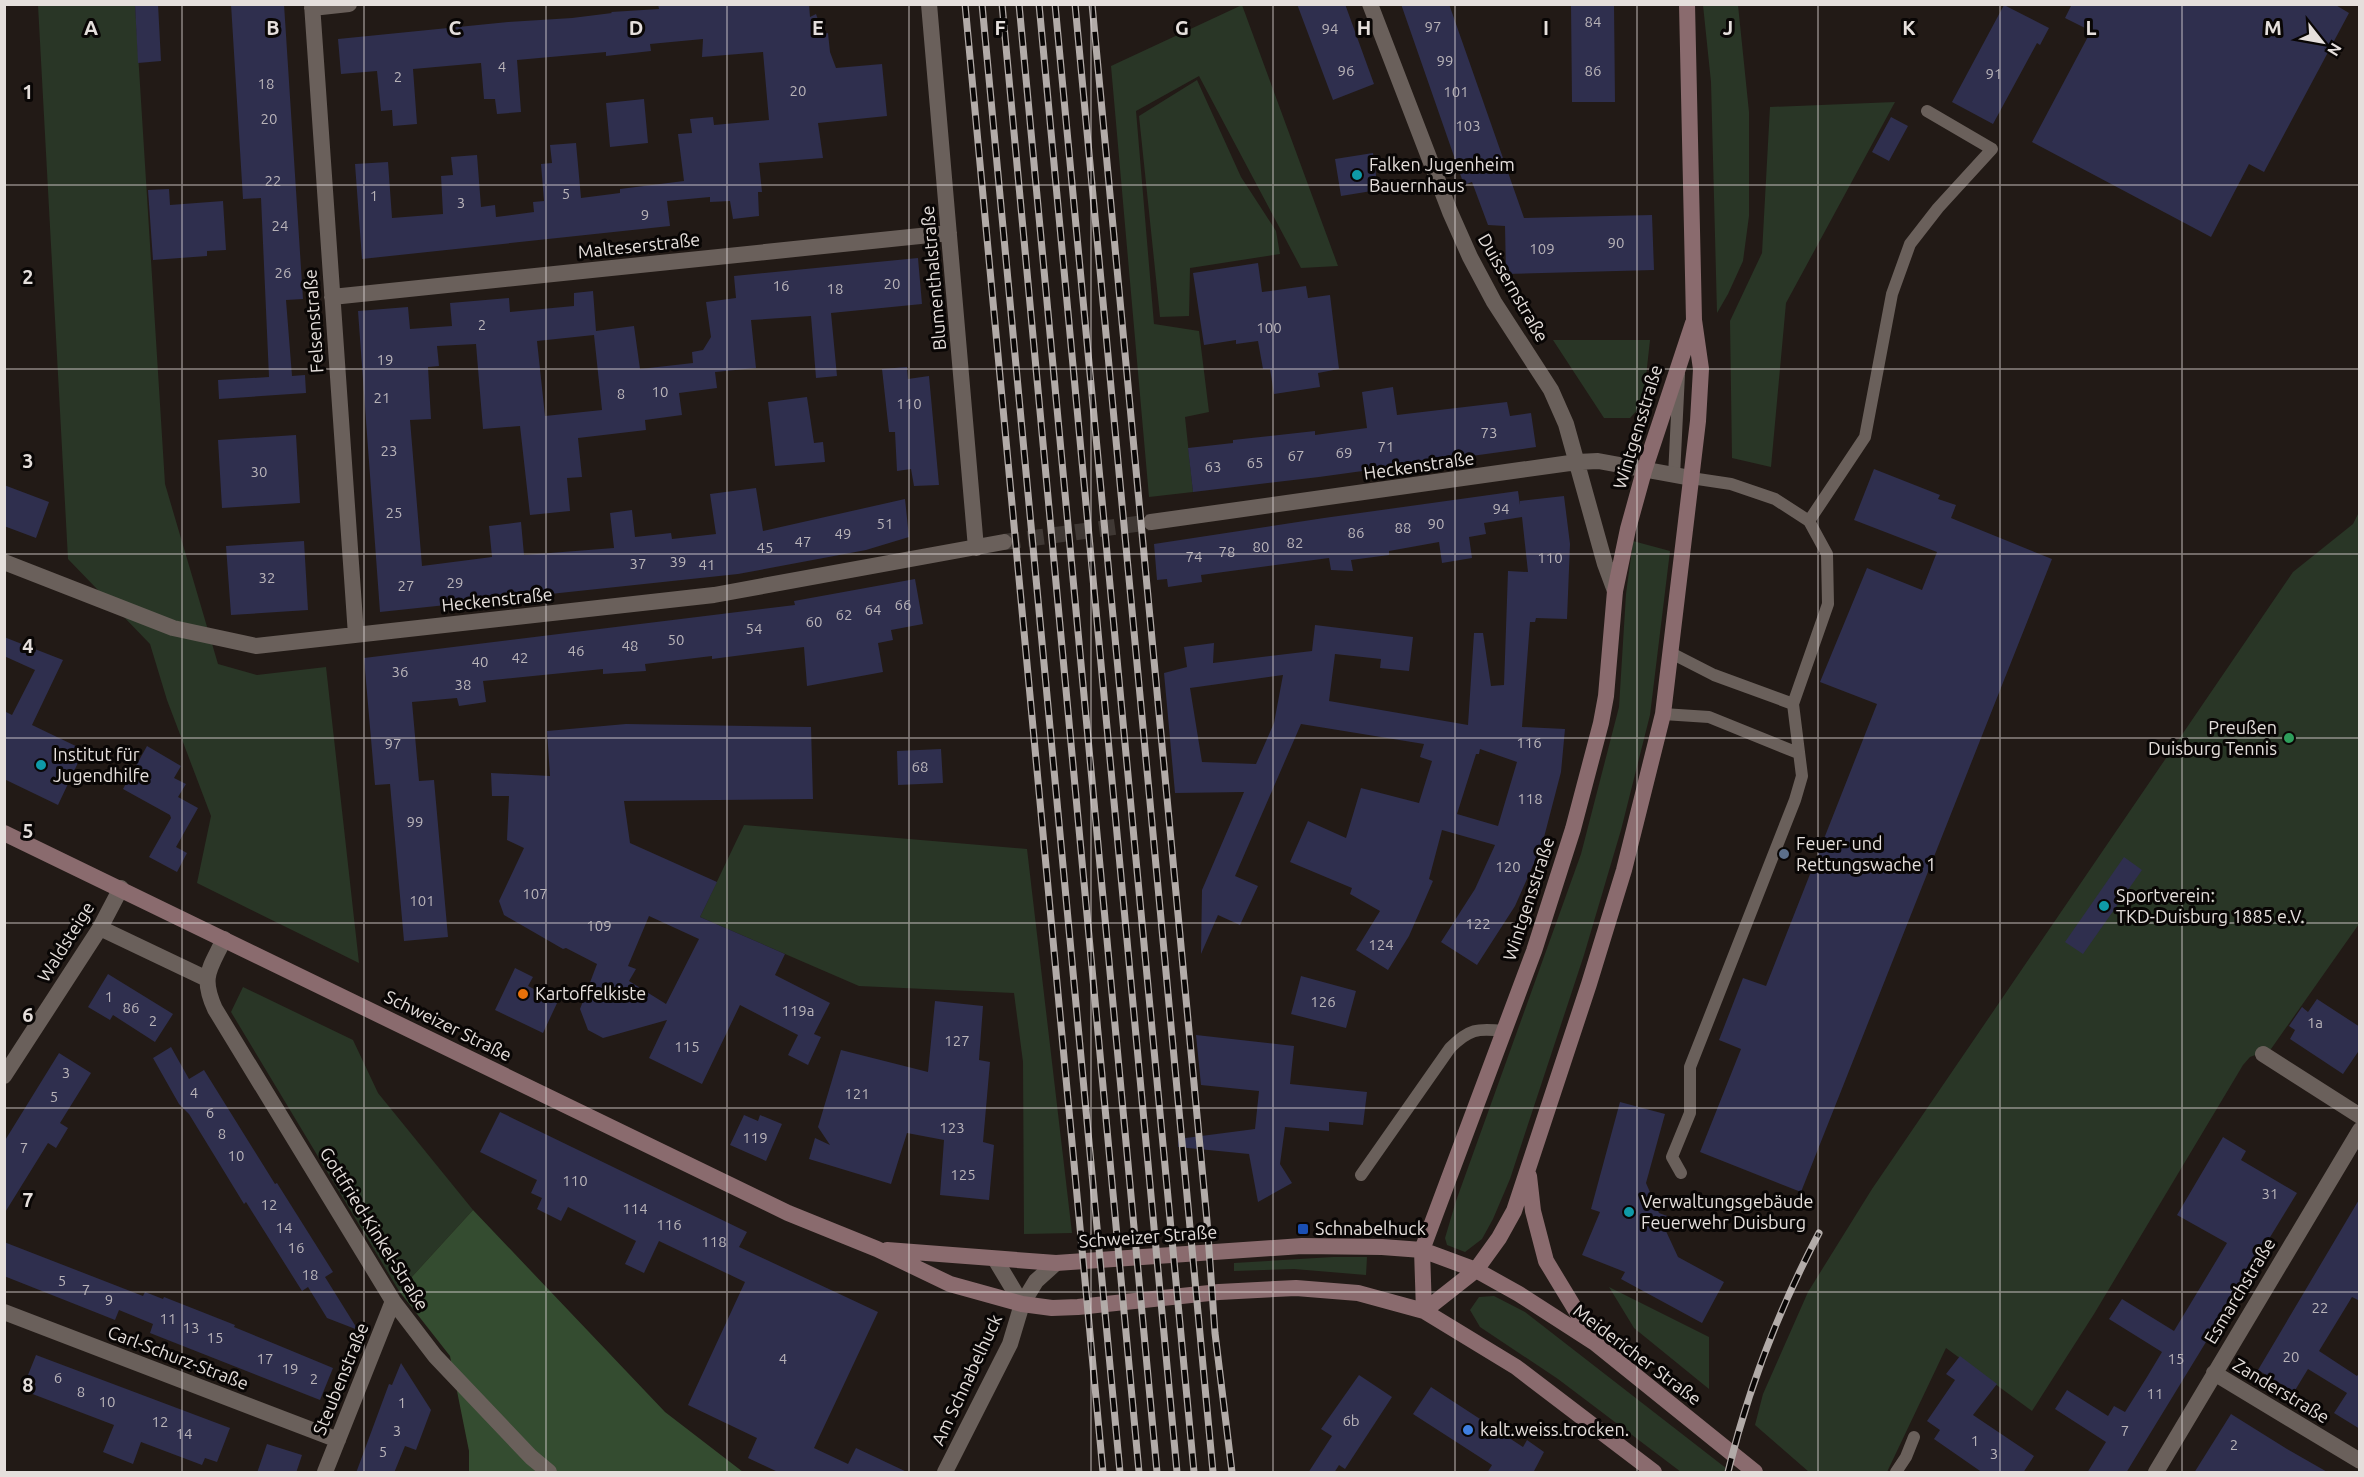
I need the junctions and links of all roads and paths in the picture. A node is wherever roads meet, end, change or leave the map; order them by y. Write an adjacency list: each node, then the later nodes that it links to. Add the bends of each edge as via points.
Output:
1 (349, 4): 5 (street)
2 (929, 4): 7 (street, Blumenthalstraße)
3 (1370, 4): 11 (street, Duissernstraße, via 1449,212 1494,302 1551,390)
4 (1687, 4): 9 (main road, Wintgensstraße)
5 (312, 6): 8 (street, Felsenstraße)
6 (1927, 111): 14 (lane, via 1992,149 1910,244 1892,294 1865,437)
7 (950, 233): 8 (street, Malteserstraße); 17 (street, Blumenthalstraße)
8 (332, 297): 20 (street, Felsenstraße)
9 (1694, 320): 10 (main road, Wintgensstraße); 13 (main road, Wintgensstraße, via 1701,369)
10 (1679, 363): 12 (main road, Wintgensstraße); 13 (lane)
11 (1577, 462): 12 (street, Heckenstraße, via 1598,461); 15 (street, Heckenstraße); 19 (street, Duissernstraße)
12 (1644, 471): 13 (street, Heckenstraße); 19 (main road, Wintgensstraße)
13 (1683, 477): 14 (lane, via 1731,484 1775,499); 21 (main road, Wintgensstraße)
14 (1809, 521): 22 (lane, via 1827,554 1828,604)
15 (1151, 522)
16 (1004, 542): 17 (street, Heckenstraße)
17 (976, 548): 20 (street, Heckenstraße, via 714,596)
18 (4, 562): 20 (street, Heckenstraße, via 173,628 213,638 256,646)
19 (1615, 591): 30 (main road, Wintgensstraße, via 1601,723 1534,951)
20 (356, 635)
21 (1671, 653): 22 (lane, via 1714,675); 23 (main road, Wintgensstraße)
22 (1792, 704): 24 (lane)
23 (1664, 714): 24 (lane, via 1709,717); 35 (main road, Wintgensstraße, via 1624,870)
24 (1798, 753): 36 (lane, via 1802,776 1796,800 1690,1067 1690,1113 1672,1157)
25 (4, 833): 26 (main road, Schweizer Straße)
26 (121, 888): 27 (street, Waldsteige); 28 (main road, Schweizer Straße)
27 (100, 928): 29 (street); 32 (street, Waldsteige)
28 (224, 939): 29 (street); 38 (main road, Schweizer Straße, via 788,1213)
29 (206, 978): 43 (street, Gottfried-Kinkel-Straße, via 215,1009)
30 (1504, 1031): 37 (lane, via 1484,1028 1456,1041); 39 (main road, Wintgensstraße)
31 (2263, 1054): 33 (street)
32 (4, 1076)
33 (2360, 1116)
34 (2360, 1130): 48 (street, Esmarchstraße)
35 (1528, 1172): 42 (main road, Wintgensstraße, via 1509,1220); 47 (main road, Wintgensstraße, via 1546,1261)
36 (1681, 1173)
37 (1361, 1175)
38 (877, 1250): 40 (main road, Schweizer Straße); 44 (main road, Schweizer Straße, via 950,1284)
39 (1422, 1250): 41 (main road, Schweizer Straße, via 1302,1246); 42 (main road, Meidericher Straße); 45 (main road, Wintgensstraße)
40 (995, 1259): 41 (main road, Schweizer Straße); 44 (street, Am Schnabelhuck)
41 (1056, 1263): 44 (street, Am Schnabelhuck, via 1036,1281)
42 (1476, 1270): 45 (main road, Wintgensstraße); 47 (main road, Meidericher Straße)
43 (393, 1301): 50 (street, Steubenstraße); 53 (street, Gottfried-Kinkel-Straße, via 435,1356)
44 (1022, 1304): 45 (main road, Schweizer Straße, via 1078,1307 1296,1288 1372,1296); 54 (street, Am Schnabelhuck, via 1010,1344)
45 (1424, 1311): 55 (main road, via 1516,1367)
46 (4, 1312): 50 (street, Carl-Schurz-Straße)
47 (1595, 1343): 56 (main road, Meidericher Straße)
48 (2214, 1373): 51 (street, Zanderstraße); 58 (street, Esmarchstraße)
49 (1914, 1437): 57 (lane)
50 (338, 1440): 52 (street, Steubenstraße)
51 (2360, 1461)
52 (325, 1473)
53 (549, 1473)
54 (945, 1473)
55 (1654, 1473)
56 (1755, 1473)
57 (1896, 1473)
58 (2156, 1473)

